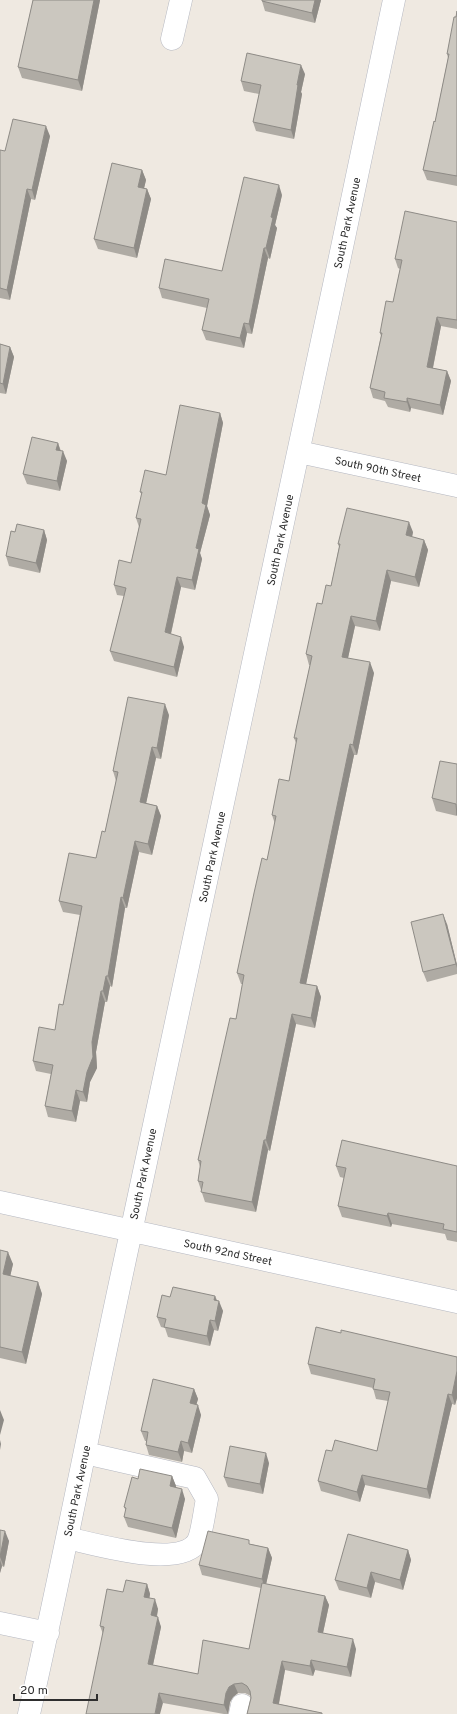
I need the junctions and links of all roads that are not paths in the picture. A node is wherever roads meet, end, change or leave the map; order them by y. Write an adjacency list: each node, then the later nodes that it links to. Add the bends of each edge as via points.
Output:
1 (181, 0): 3 (street)
2 (394, 0): 4 (street, South Park Avenue)
3 (172, 39)
4 (299, 452): 5 (street, South 90th Street); 7 (street, South Park Avenue)
5 (457, 486)
6 (0, 1202): 7 (street, South 92nd Street)
7 (131, 1230): 8 (street, South 92nd Street); 9 (street, South Park Avenue)
8 (457, 1302)
9 (85, 1454): 10 (street, South Park Avenue); 10 (street, via 195,1478 207,1499 198,1540 188,1550 165,1556)
10 (67, 1538): 12 (street, South Park Avenue)
11 (0, 1622): 12 (street)
12 (48, 1633): 13 (street, South Park Avenue)
13 (29, 1714)

